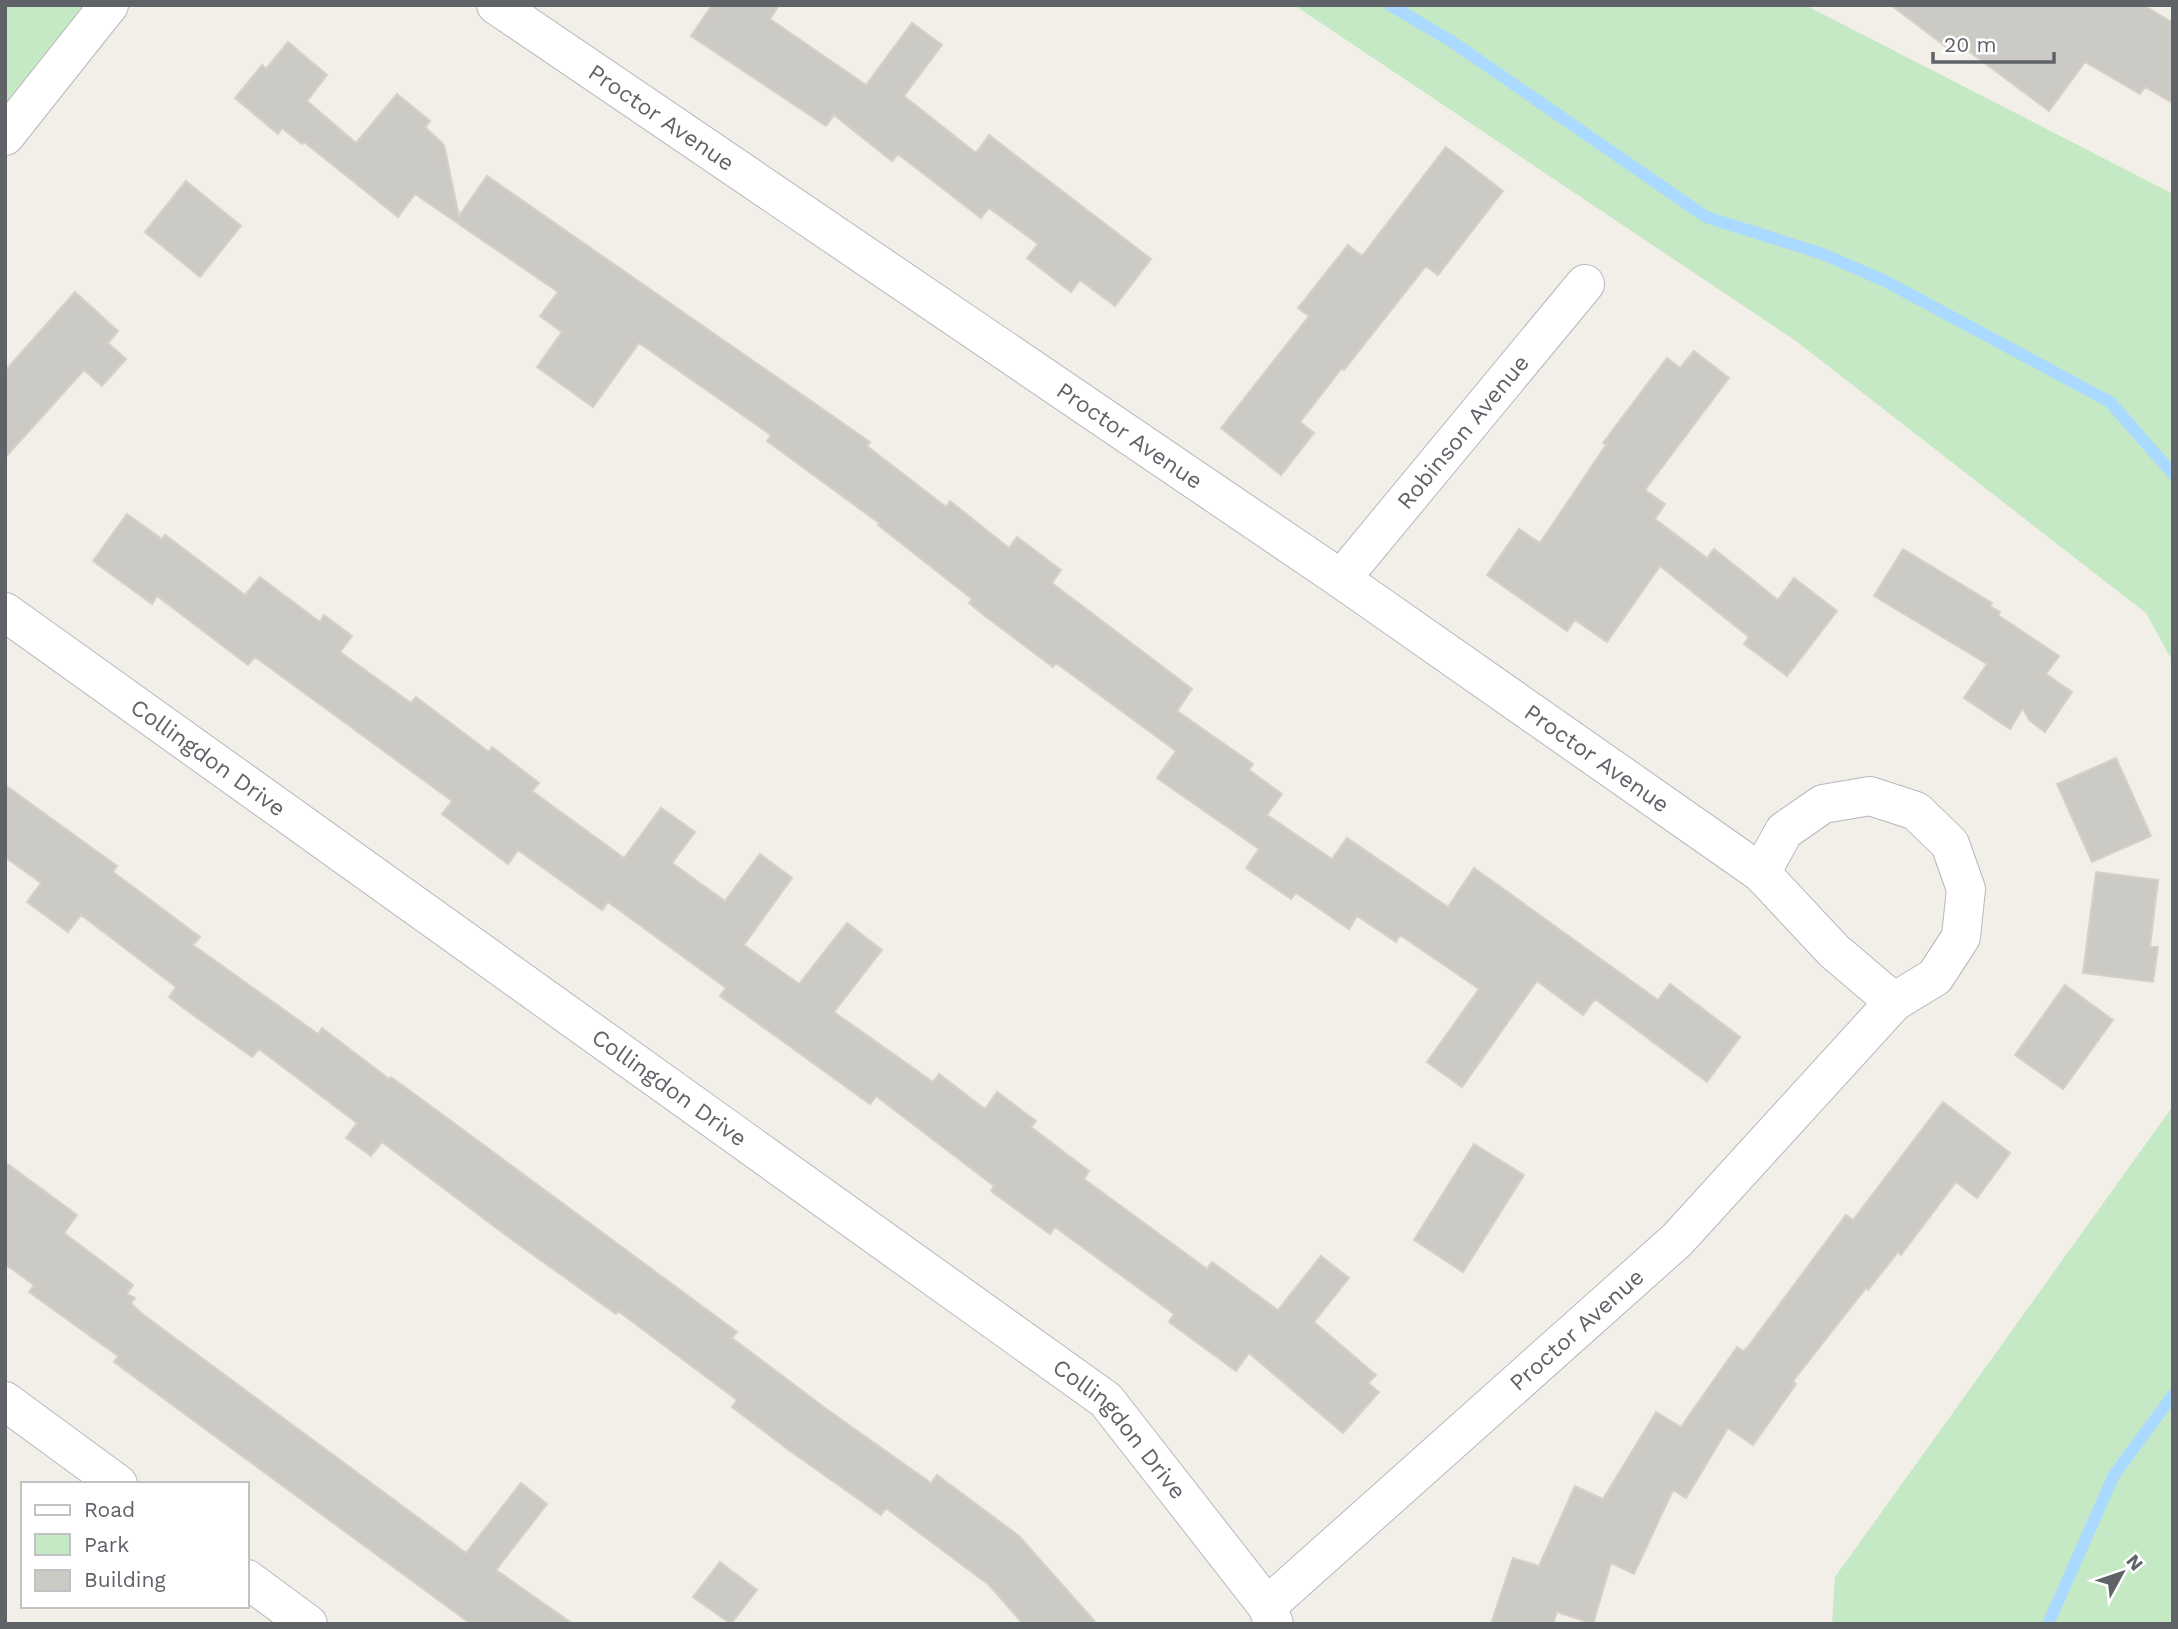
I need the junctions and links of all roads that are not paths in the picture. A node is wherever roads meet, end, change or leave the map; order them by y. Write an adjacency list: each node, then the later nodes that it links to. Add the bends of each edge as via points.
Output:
1 (109, 5): 3 (street)
2 (496, 5): 5 (street, Proctor Avenue)
3 (5, 136)
4 (1585, 284): 5 (street, Robinson Avenue)
5 (1341, 579): 7 (street, Proctor Avenue)
6 (5, 612): 12 (street, Collingdon Drive, via 1106,1401)
7 (1761, 873): 8 (street, Proctor Avenue, via 1834,951); 8 (street, Proctor Avenue, via 1784,831 1823,804 1870,796 1916,811 1950,844 1966,890 1961,937 1935,977)
8 (1894, 1002): 12 (street, Proctor Avenue, via 1676,1240)
9 (5, 1401): 10 (street)
10 (115, 1482)
11 (248, 1580): 13 (street)
12 (1270, 1615)
13 (308, 1624)

